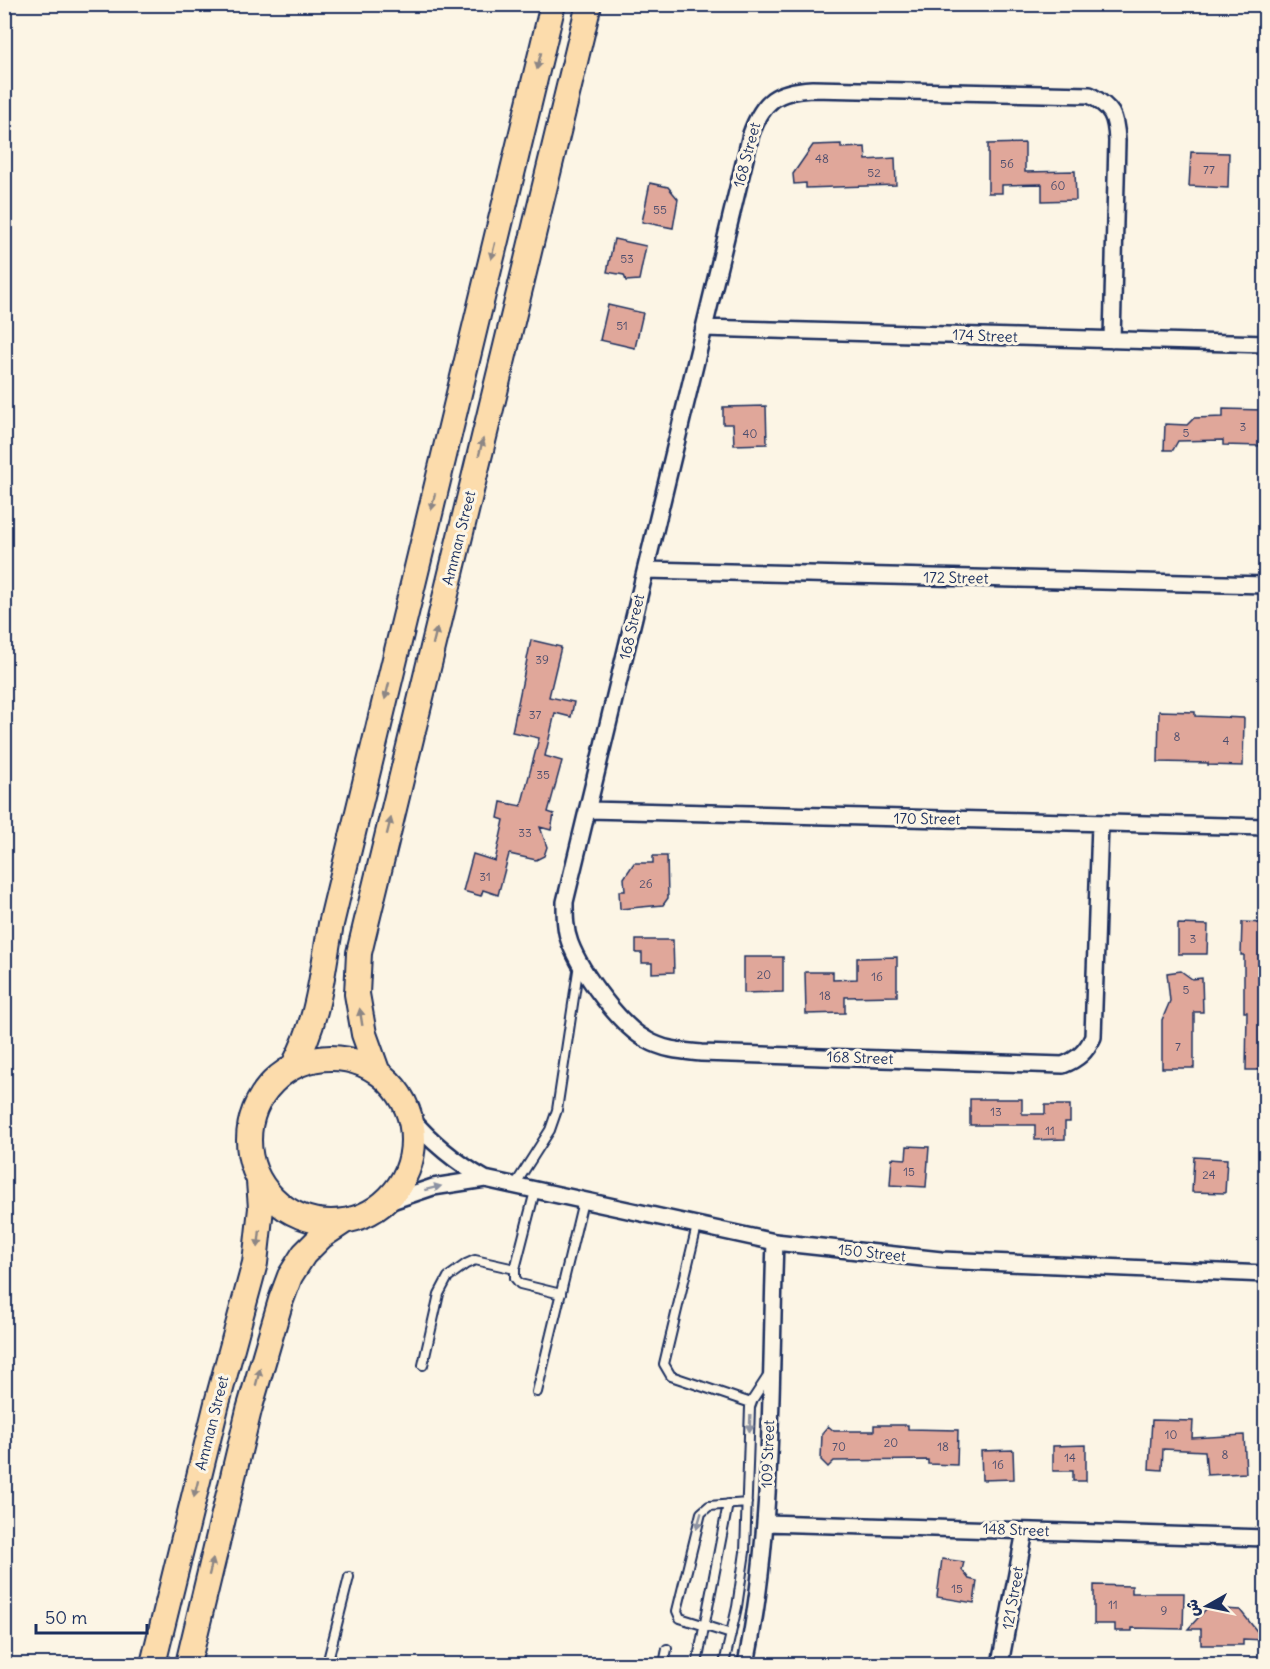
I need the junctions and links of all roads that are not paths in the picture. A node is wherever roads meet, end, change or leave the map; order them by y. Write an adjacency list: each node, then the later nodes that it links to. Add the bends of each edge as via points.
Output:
1 (553, 4): 12 (main road, one-way to 12, via 331,924 320,997 305,1045)
2 (589, 4): 13 (main road, Amman Street, one-way to 2, via 360,1014 359,953)
3 (704, 328): 4 (street, 174 Street); 4 (street, 168 Street, via 751,134 758,115 772,99 791,90 812,89 1090,95 1106,105 1116,122); 6 (street, 168 Street)
4 (1112, 340): 5 (street, 174 Street)
5 (1266, 344)
6 (646, 570): 7 (street, 172 Street); 8 (street, 168 Street)
7 (1266, 585)
8 (589, 810): 9 (street, 170 Street); 11 (street, 168 Street, via 565,902 565,923)
9 (1100, 823): 10 (street, 170 Street); 11 (street, 168 Street, via 1093,1037 1087,1050 1063,1065 673,1050 647,1041 624,1025)
10 (1266, 827)
11 (580, 962): 17 (lane, via 557,1110 550,1130)
12 (293, 1067): 13 (main road, via 336,1058); 16 (main road, via 275,1079 252,1116 251,1160)
13 (378, 1073): 14 (main road, via 397,1092)
14 (409, 1116): 15 (street, 150 Street, via 443,1153); 20 (main road, via 413,1140 409,1164 399,1186)
15 (486, 1179): 17 (street, 150 Street); 20 (street, 150 Street, one-way to 15, via 433,1187)
16 (259, 1181): 21 (main road, via 274,1200 294,1215 318,1222); 40 (main road, Amman Street, one-way to 40, via 260,1227 255,1263)
17 (514, 1187): 18 (street, 150 Street)
18 (535, 1191): 19 (street, 150 Street); 24 (lane)
19 (583, 1201): 22 (street, 150 Street); 26 (lane)
20 (383, 1204): 21 (main road, via 364,1216)
21 (343, 1222): 41 (main road, one-way to 21, via 249,1410 281,1300 304,1254)
22 (697, 1226): 23 (street, 150 Street); 30 (lane, via 664,1364 671,1376)
23 (774, 1242): 25 (street, 150 Street, via 941,1260); 28 (street, 109 Street)
24 (515, 1269): 26 (lane, via 520,1284); 27 (lane, via 475,1260 448,1277 439,1294)
25 (1266, 1274)
26 (561, 1294): 29 (lane)
27 (423, 1365)
28 (771, 1372): 30 (lane); 33 (street, 109 Street)
29 (537, 1392)
30 (751, 1403): 31 (lane, one-way to 31)
31 (747, 1503): 32 (lane); 38 (lane, via 743,1570)
32 (728, 1504): 37 (lane); 37 (lane, one-way to 37, via 709,1506 700,1513 677,1611 680,1618)
33 (766, 1523): 34 (street, 148 Street); 46 (street, 109 Street)
34 (1025, 1531): 35 (street, 148 Street); 47 (street, 121 Street)
35 (1266, 1538)
36 (349, 1577): 42 (lane)
37 (706, 1626): 38 (lane); 44 (lane)
38 (731, 1634): 45 (lane)
39 (668, 1649): 43 (lane)
40 (153, 1665)
41 (188, 1665)
42 (327, 1665)
43 (664, 1665)
44 (697, 1665)
45 (724, 1665)
46 (746, 1665)
47 (1000, 1665)

